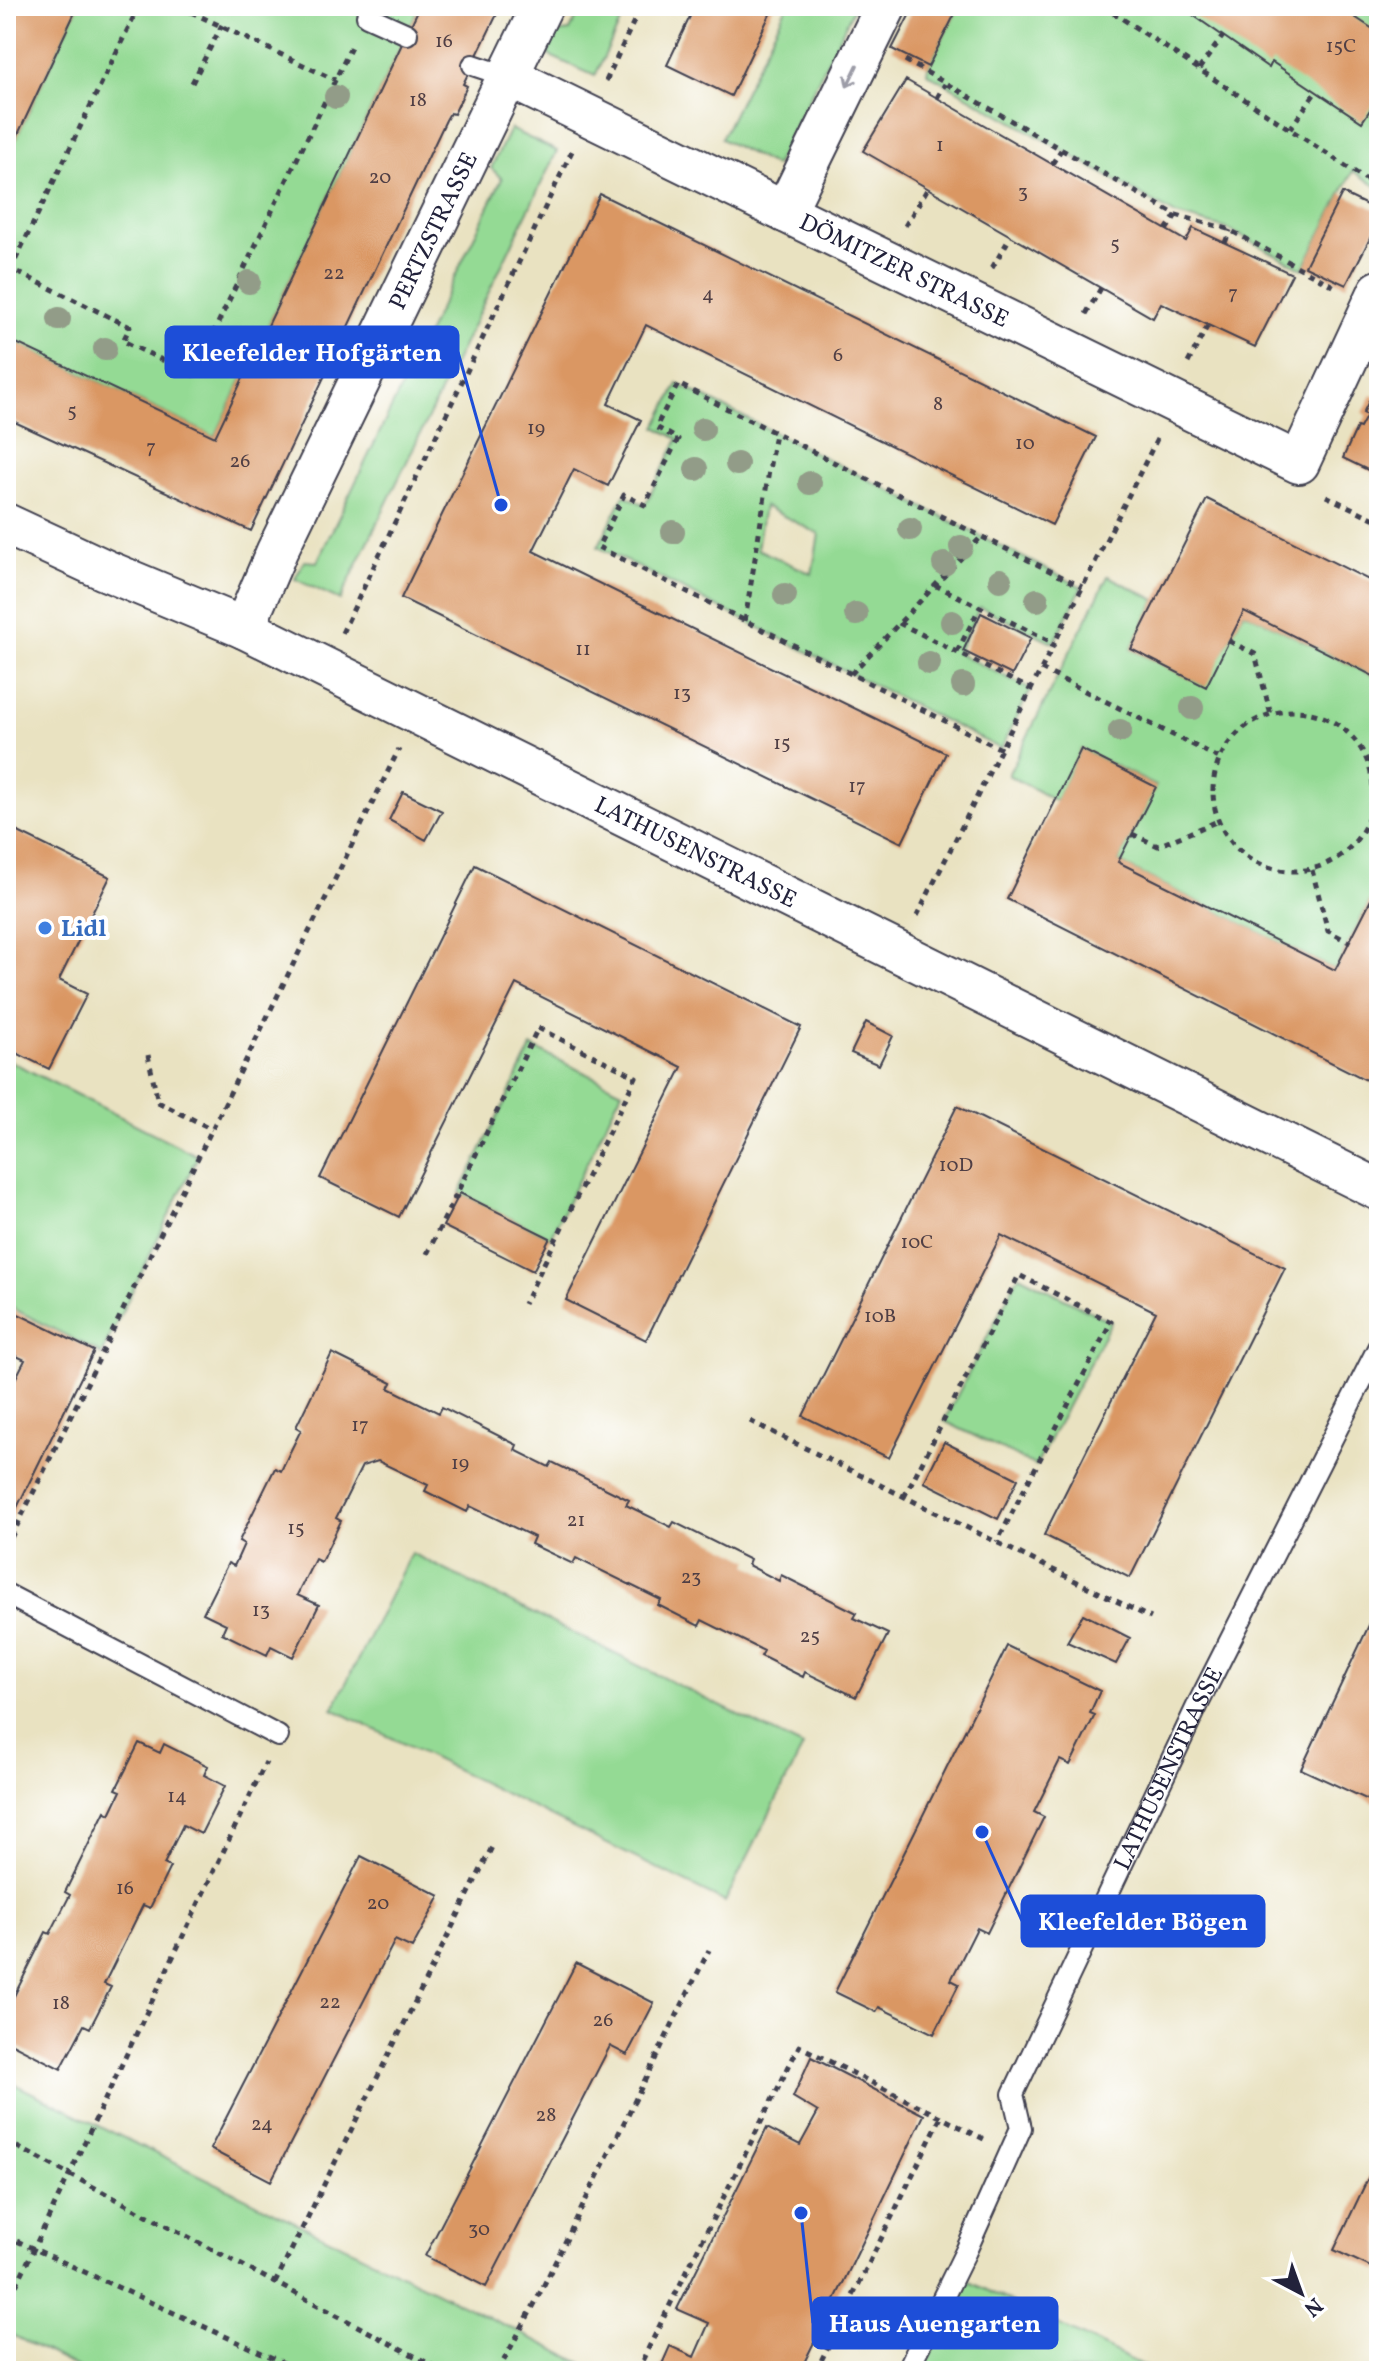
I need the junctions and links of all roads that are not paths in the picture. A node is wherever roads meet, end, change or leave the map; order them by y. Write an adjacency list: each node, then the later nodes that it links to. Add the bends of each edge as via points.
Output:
1 (542, 6): 5 (street, PERTZSTRASSE)
2 (367, 16): 4 (lane)
3 (878, 23): 6 (street, one-way to 6)
4 (407, 34)
5 (491, 71): 6 (street, DÖMITZER STRASSE); 9 (street, PERTZSTRASSE)
6 (785, 212): 7 (street, DÖMITZER STRASSE, via 1299,463)
7 (1376, 299)
8 (6, 524): 9 (street, LATHUSENSTRASSE)
9 (244, 628): 10 (street, LATHUSENSTRASSE)
10 (1379, 1190)
11 (1379, 1346): 14 (lane, LATHUSENSTRASSE, via 1199,1702 1013,2094 1021,2128)
12 (6, 1594): 13 (lane)
13 (278, 1736)
14 (907, 2371)

